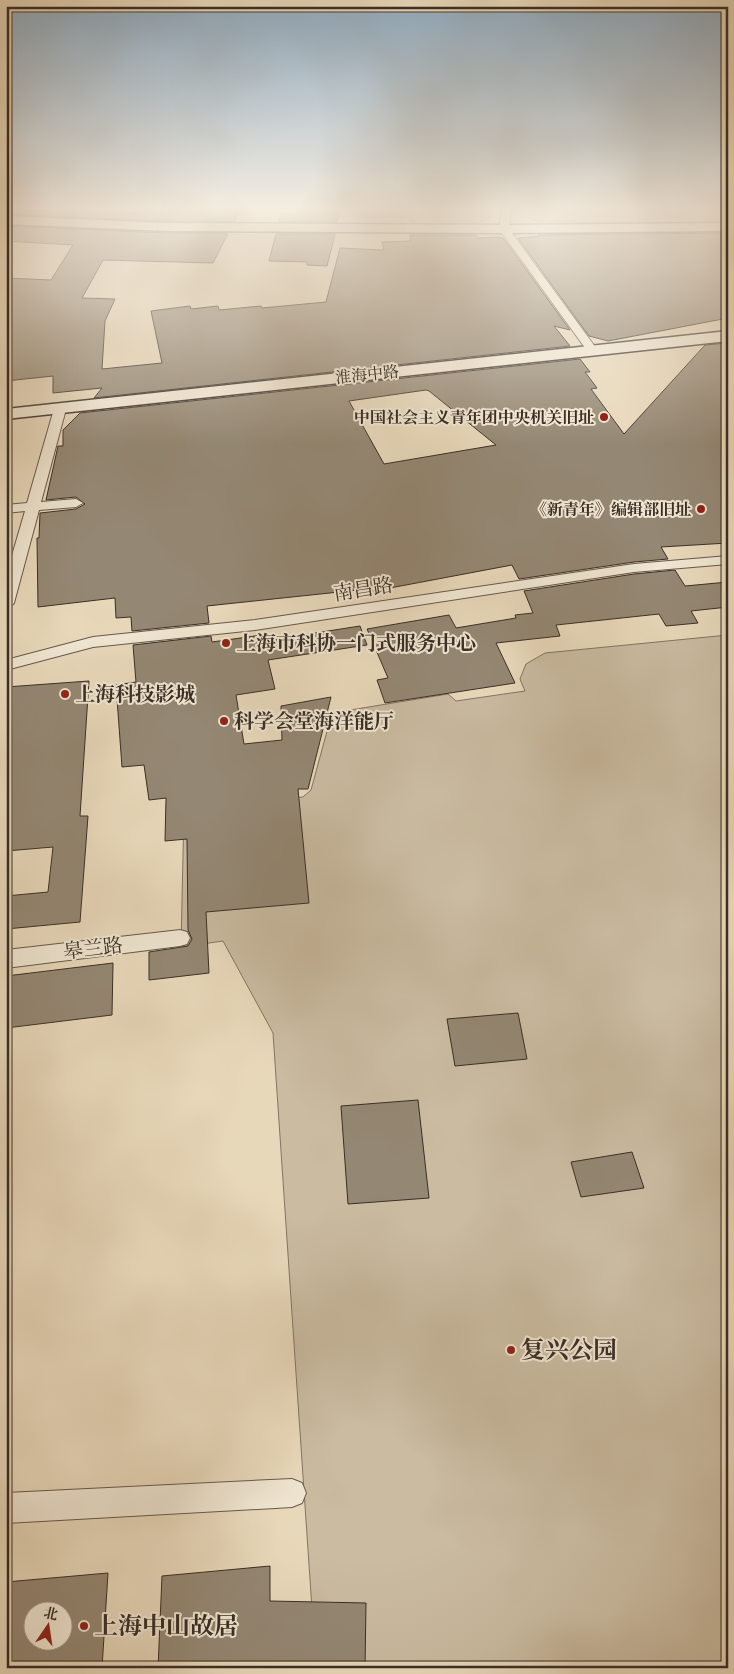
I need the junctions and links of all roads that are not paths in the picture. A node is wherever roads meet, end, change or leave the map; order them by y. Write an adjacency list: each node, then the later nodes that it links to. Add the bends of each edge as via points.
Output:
1 (546, 287): 3 (street)
2 (728, 336): 3 (street, 淮海中路)
3 (592, 350): 4 (street, 淮海中路)
4 (60, 409): 5 (street, 淮海中路); 7 (street)
5 (6, 414)
6 (76, 503): 7 (street)
7 (33, 508): 8 (street); 10 (street)
8 (6, 509)
9 (728, 560): 11 (street, 南昌路, via 634,568 255,625 93,642)
10 (6, 603)
11 (6, 665)
12 (180, 938): 13 (street, 皋兰路)
13 (6, 958)
14 (292, 1493): 15 (street)
15 (6, 1508)

